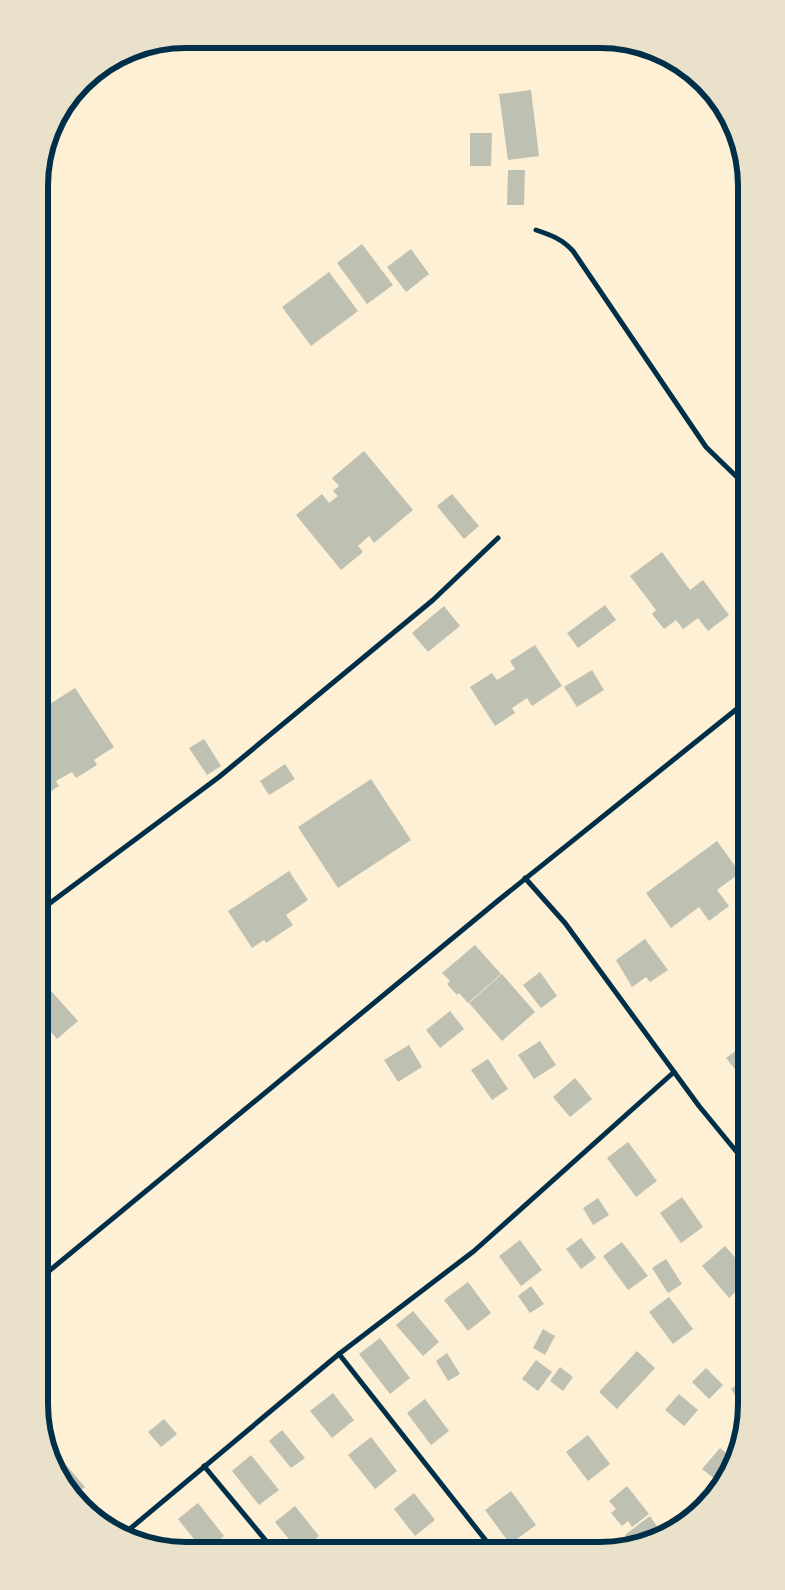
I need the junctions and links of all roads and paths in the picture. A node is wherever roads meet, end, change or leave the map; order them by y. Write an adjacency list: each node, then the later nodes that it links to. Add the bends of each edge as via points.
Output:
1 (536, 230): 2 (street, via 558,238 573,251 706,447)
2 (738, 478)
3 (498, 538): 6 (street, via 433,600 219,777)
4 (738, 708): 5 (street)
5 (525, 878): 7 (street, via 565,923); 9 (street)
6 (48, 905)
7 (674, 1072): 8 (street); 10 (street, via 474,1251)
8 (737, 1153)
9 (48, 1272)
10 (339, 1354): 11 (street); 14 (street)
11 (204, 1466): 12 (street); 13 (street)
12 (129, 1530)
13 (267, 1542)
14 (487, 1542)

